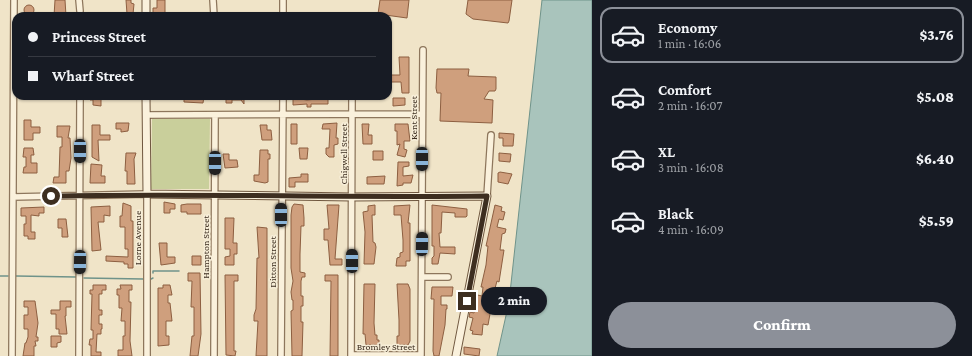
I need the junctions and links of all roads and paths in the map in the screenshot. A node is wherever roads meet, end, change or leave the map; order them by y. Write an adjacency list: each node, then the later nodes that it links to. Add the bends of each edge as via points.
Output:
1 (14, 0): 7 (street)
2 (79, 0): 6 (street)
3 (146, 0): 8 (street)
4 (214, 0): 9 (street)
5 (283, 0): 10 (street)
6 (80, 11)
7 (14, 12)
8 (146, 12)
9 (214, 12)
10 (283, 12)
11 (423, 50): 18 (street, Kent Street)
12 (14, 100): 29 (street)
13 (80, 100): 24 (street)
14 (146, 100): 19 (street, Lorne Avenue)
15 (283, 100): 21 (street, Ditton Street)
16 (352, 100): 17 (street, Chigwell Street)
17 (352, 114): 18 (street); 21 (street); 30 (street, Chigwell Street)
18 (422, 114): 27 (street, Kent Street)
19 (146, 115): 20 (street); 23 (street, Lorne Avenue)
20 (215, 115): 21 (street); 25 (street, Hampton Street)
21 (283, 115): 26 (street, Ditton Street)
22 (491, 135): 28 (street)
23 (147, 194): 24 (street); 25 (street); 37 (street, Lorne Avenue)
24 (81, 195): 29 (street); 36 (street)
25 (214, 195): 26 (street); 38 (street, Hampton Street)
26 (282, 196): 30 (street); 39 (street, Ditton Street)
27 (423, 196): 28 (street); 30 (street); 31 (street, Kent Street)
28 (487, 196): 40 (street)
29 (13, 197): 35 (street)
30 (352, 197): 33 (street, Chigwell Street)
31 (422, 277): 32 (street); 34 (street, Kent Street)
32 (448, 277)
33 (351, 355): 34 (street, Bromley Street)
34 (420, 355)
35 (12, 356)
36 (79, 356)
37 (146, 356)
38 (214, 356)
39 (280, 356)
40 (456, 356)

